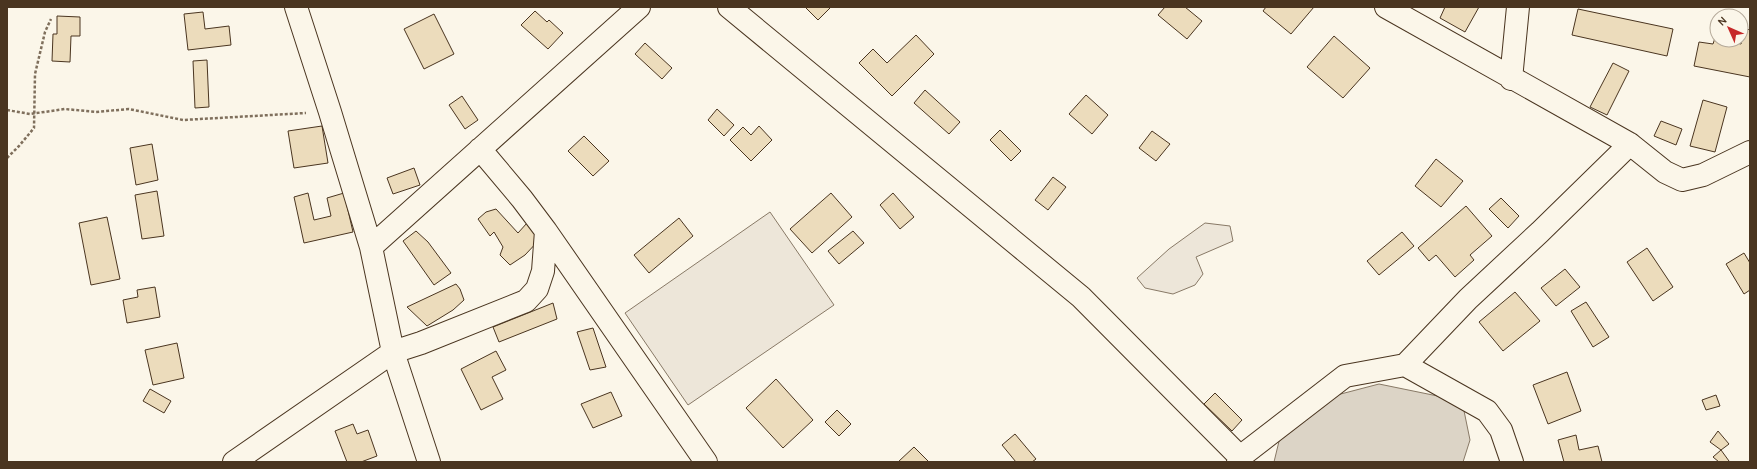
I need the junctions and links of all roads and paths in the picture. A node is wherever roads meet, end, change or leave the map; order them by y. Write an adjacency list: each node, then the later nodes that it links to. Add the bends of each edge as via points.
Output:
1 (296, 7): 9 (street)
2 (639, 7): 12 (street)
3 (729, 7): 19 (street, via 1082,297)
4 (1386, 7): 7 (street)
5 (1518, 7): 7 (street)
6 (51, 19): 10 (path, via 44,32 37,66)
7 (1511, 79): 11 (street)
8 (7, 110): 10 (path)
9 (330, 112): 10 (path, via 183,120 129,109 96,112 65,109); 16 (street)
10 (35, 114): 14 (path, via 34,128)
11 (1630, 144): 13 (street, via 1665,172 1682,180 1702,175); 18 (street, via 1468,299)
12 (480, 149): 15 (street); 16 (street)
13 (1750, 152)
14 (7, 158)
15 (546, 231): 17 (street, via 543,271 537,289 526,301); 22 (street)
16 (371, 247): 17 (street)
17 (393, 352): 20 (street); 21 (street)
18 (1405, 365): 19 (street, via 1346,376); 23 (street, via 1487,411 1501,430)
19 (1239, 459)
20 (234, 462)
21 (428, 462)
22 (706, 462)
23 (1512, 462)

